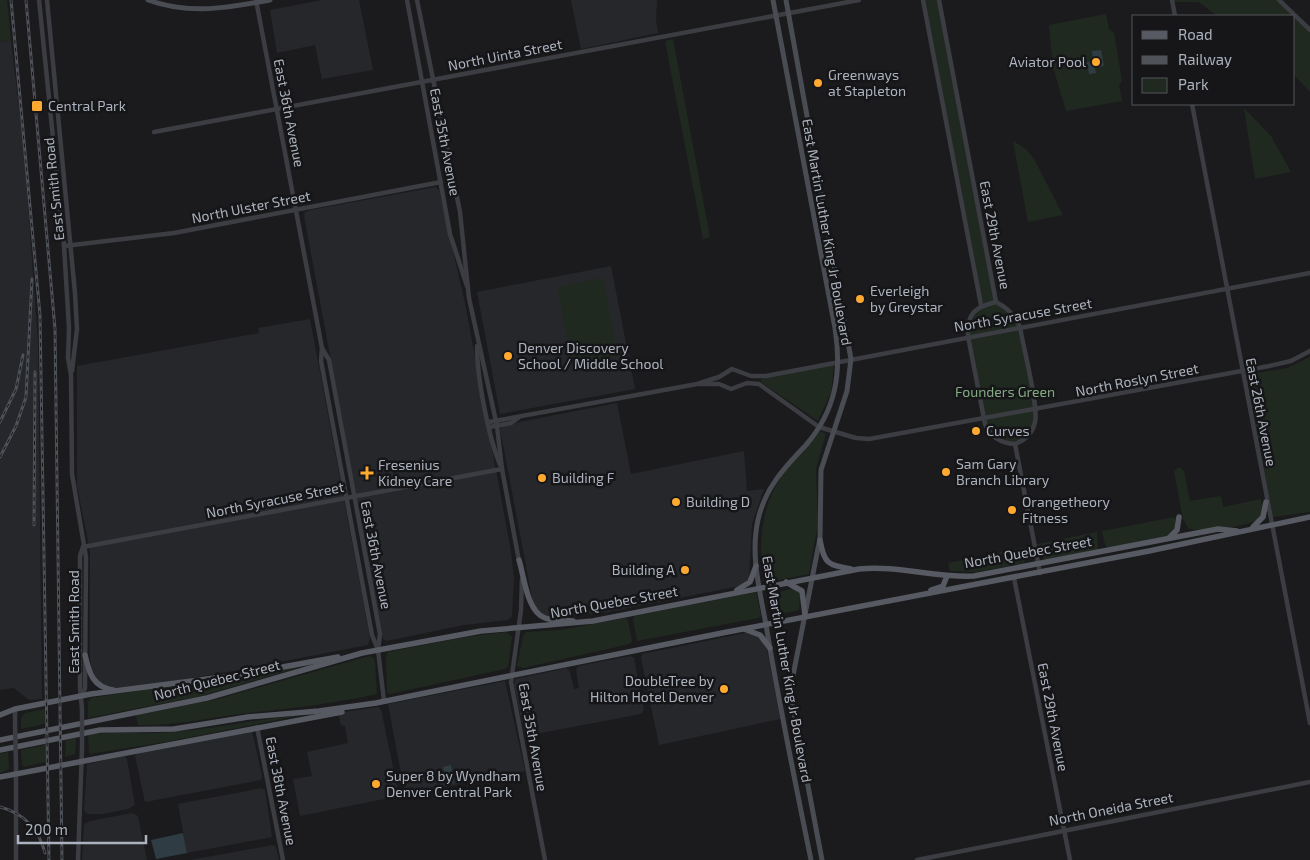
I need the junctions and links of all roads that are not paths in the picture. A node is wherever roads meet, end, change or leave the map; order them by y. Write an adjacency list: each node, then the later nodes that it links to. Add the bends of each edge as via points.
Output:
1 (39, 0): 29 (street, East Smith Road)
2 (47, 0): 28 (street, East Smith Road)
3 (148, 0): 14 (main road, via 201,10)
4 (270, 0): 14 (main road)
5 (407, 0): 22 (street, East 35th Avenue)
6 (417, 0): 21 (street, East 35th Avenue)
7 (773, 0): 19 (main road, East Martin Luther King Jr Boulevard)
8 (786, 0): 15 (main road, East Martin Luther King Jr Boulevard)
9 (859, 0): 15 (street, North Uinta Street)
10 (923, 0): 34 (street, East 29th Avenue)
11 (939, 0): 33 (street, East 29th Avenue)
12 (1172, 0): 16 (street)
13 (1279, 0): 17 (street)
14 (256, 1): 24 (street, East 36th Avenue)
15 (788, 13): 19 (street, North Uinta Street); 40 (main road, East Martin Luther King Jr Boulevard)
16 (1176, 15)
17 (1294, 15)
18 (1295, 15): 20 (street)
19 (776, 16): 21 (street, North Uinta Street); 41 (main road, East Martin Luther King Jr Boulevard)
20 (1310, 30)
21 (434, 80): 22 (street, North Uinta Street); 31 (street, East 35th Avenue, via 460,212)
22 (422, 82): 24 (street, North Uinta Street); 26 (street, East 35th Avenue)
23 (1192, 105): 32 (street, East 26th Avenue)
24 (277, 109): 25 (street, North Uinta Street); 27 (street, East 36th Avenue)
25 (154, 132)
26 (441, 182): 27 (street, North Ulster Street); 31 (street, East 35th Avenue, via 452,240)
27 (296, 210): 28 (street, North Ulster Street, via 174,233); 38 (street, East 36th Avenue)
28 (72, 245): 29 (street, North Ulster Street); 45 (street, East Smith Road, via 77,329)
29 (64, 246): 45 (street, East Smith Road)
30 (1310, 273): 32 (street, North Syracuse Street)
31 (468, 287): 37 (street, East 35th Avenue)
32 (1226, 289): 35 (street, North Syracuse Street); 43 (street, East 26th Avenue)
33 (996, 302): 34 (street); 35 (street, East 29th Avenue, via 1015,316)
34 (981, 305): 36 (street, via 970,319)
35 (1020, 327): 36 (street, North Syracuse Street); 49 (street, East 29th Avenue)
36 (968, 336): 40 (street, North Syracuse Street); 50 (street)
37 (477, 342): 51 (street, East 35th Avenue, via 485,364); 52 (street, East 35th Avenue)
38 (322, 348): 57 (street, East 36th Avenue, via 329,360); 58 (street, East 36th Avenue, via 321,361)
39 (1310, 352): 43 (street, North Roslyn Street, via 1283,363)
40 (851, 359): 41 (street, North Syracuse Street); 54 (main road, East Martin Luther King Jr Boulevard, via 846,391)
41 (839, 361): 42 (street, North Syracuse Street, via 761,377); 53 (main road, East Martin Luther King Jr Boulevard, via 834,396)
42 (741, 372): 44 (street, via 732,369); 48 (street)
43 (1242, 372): 49 (street, North Roslyn Street); 59 (street, East 26th Avenue)
44 (724, 374): 46 (street); 47 (street)
45 (71, 375): 69 (street, East Smith Road, via 72,474)
46 (697, 384): 47 (street); 51 (street, via 518,418 510,423)
47 (725, 386): 48 (street, via 731,389)
48 (741, 386): 53 (street, North Roslyn Street, via 753,383 764,386)
49 (1036, 410): 50 (street, North Roslyn Street); 55 (street, East 29th Avenue, via 1028,437)
50 (984, 420): 54 (street, North Roslyn Street, via 882,439); 55 (street, via 992,436)
51 (496, 423): 52 (street); 56 (street, East 35th Avenue)
52 (489, 424): 56 (street, East 35th Avenue)
53 (819, 427): 54 (street, North Roslyn Street); 72 (main road, East Martin Luther King Jr Boulevard, via 782,469 766,496 757,525)
54 (832, 432): 66 (main road, East Martin Luther King Jr Boulevard, via 821,470)
55 (1015, 444): 71 (street)
56 (502, 469): 57 (street, North Syracuse Street); 70 (street, East 35th Avenue)
57 (354, 496): 58 (street, North Syracuse Street); 88 (street, East 36th Avenue, via 380,634)
58 (346, 498): 69 (street, North Syracuse Street); 88 (street, East 36th Avenue, via 372,635)
59 (1266, 502): 62 (street, East 26th Avenue); 63 (main road, via 1263,517)
60 (1179, 517): 67 (main road, via 1174,534)
61 (1310, 517): 62 (main road, North Quebec Street)
62 (1270, 524): 63 (main road, North Quebec Street); 98 (street, East 26th Avenue)
63 (1251, 528): 64 (main road, North Quebec Street)
64 (1237, 531): 65 (main road, North Quebec Street, via 1222,529); 68 (main road, North Quebec Street)
65 (1183, 536): 67 (main road, North Quebec Street); 68 (main road)
66 (820, 540): 73 (main road, via 823,555 830,564); 76 (main road, East Martin Luther King Jr Boulevard)
67 (1161, 540): 71 (main road, North Quebec Street)
68 (1173, 546): 74 (main road, North Quebec Street)
69 (83, 547): 90 (street, East Smith Road, via 86,557); 93 (street, East Smith Road, via 80,556)
70 (519, 560): 83 (main road, via 537,613 546,619); 85 (street, East 35th Avenue, via 522,590)
71 (1038, 564): 74 (street); 75 (main road, North Quebec Street, via 980,575)
72 (756, 566): 79 (main road, East Martin Luther King Jr Boulevard); 80 (main road, via 750,582)
73 (855, 569): 75 (main road, North Quebec Street, via 889,568); 76 (main road, North Quebec Street)
74 (1040, 573): 77 (main road, North Quebec Street)
75 (947, 576): 81 (main road, via 943,586)
76 (813, 577): 78 (main road, North Quebec Street); 82 (main road, East Martin Luther King Jr Boulevard)
77 (1014, 578): 81 (main road, North Quebec Street); 106 (street, East 29th Avenue)
78 (786, 582): 79 (main road, North Quebec Street); 82 (main road, via 802,591)
79 (760, 588): 80 (main road, North Quebec Street); 84 (main road, East Martin Luther King Jr Boulevard)
80 (728, 594): 83 (main road, North Quebec Street)
81 (912, 597): 82 (main road, North Quebec Street)
82 (805, 616): 84 (main road, North Quebec Street); 112 (main road, East Martin Luther King Jr Boulevard, via 790,695)
83 (582, 623): 85 (main road, North Quebec Street)
84 (766, 624): 86 (main road, North Quebec Street); 87 (main road, East Martin Luther King Jr Boulevard)
85 (519, 628): 88 (main road, North Quebec Street, via 472,632); 91 (street, East 35th Avenue)
86 (742, 629): 87 (main road, via 757,633); 91 (main road, North Quebec Street)
87 (770, 648): 111 (main road, East Martin Luther King Jr Boulevard)
88 (378, 650): 89 (main road, North Quebec Street); 94 (street, East 36th Avenue)
89 (362, 653): 92 (main road, via 238,675); 100 (main road, North Quebec Street, via 207,698)
90 (85, 655): 92 (main road, via 93,680); 93 (street, East Smith Road)
91 (511, 675): 94 (main road, North Quebec Street); 110 (street, East 35th Avenue)
92 (118, 691): 93 (main road)
93 (82, 696): 96 (main road); 102 (street, East Smith Road, bridge)
94 (384, 701): 95 (main road, North Quebec Street)
95 (353, 707): 99 (main road); 101 (main road, North Quebec Street, via 248,717 174,729 100,730)
96 (15, 709): 97 (main road); 103 (street, bridge)
97 (0, 714)
98 (1310, 723)
99 (257, 727): 102 (main road); 109 (street, East 38th Avenue)
100 (0, 740)
101 (0, 750)
102 (82, 761): 103 (main road); 108 (street, East Smith Road)
103 (16, 774): 104 (main road); 107 (street)
104 (0, 777)
105 (1310, 782): 106 (street, North Oneida Street)
106 (1064, 830): 113 (street, North Oneida Street); 114 (street, East 29th Avenue)
107 (16, 860)
108 (78, 860)
109 (283, 860)
110 (545, 860)
111 (811, 860)
112 (822, 860)
113 (917, 860)
114 (1070, 860)

